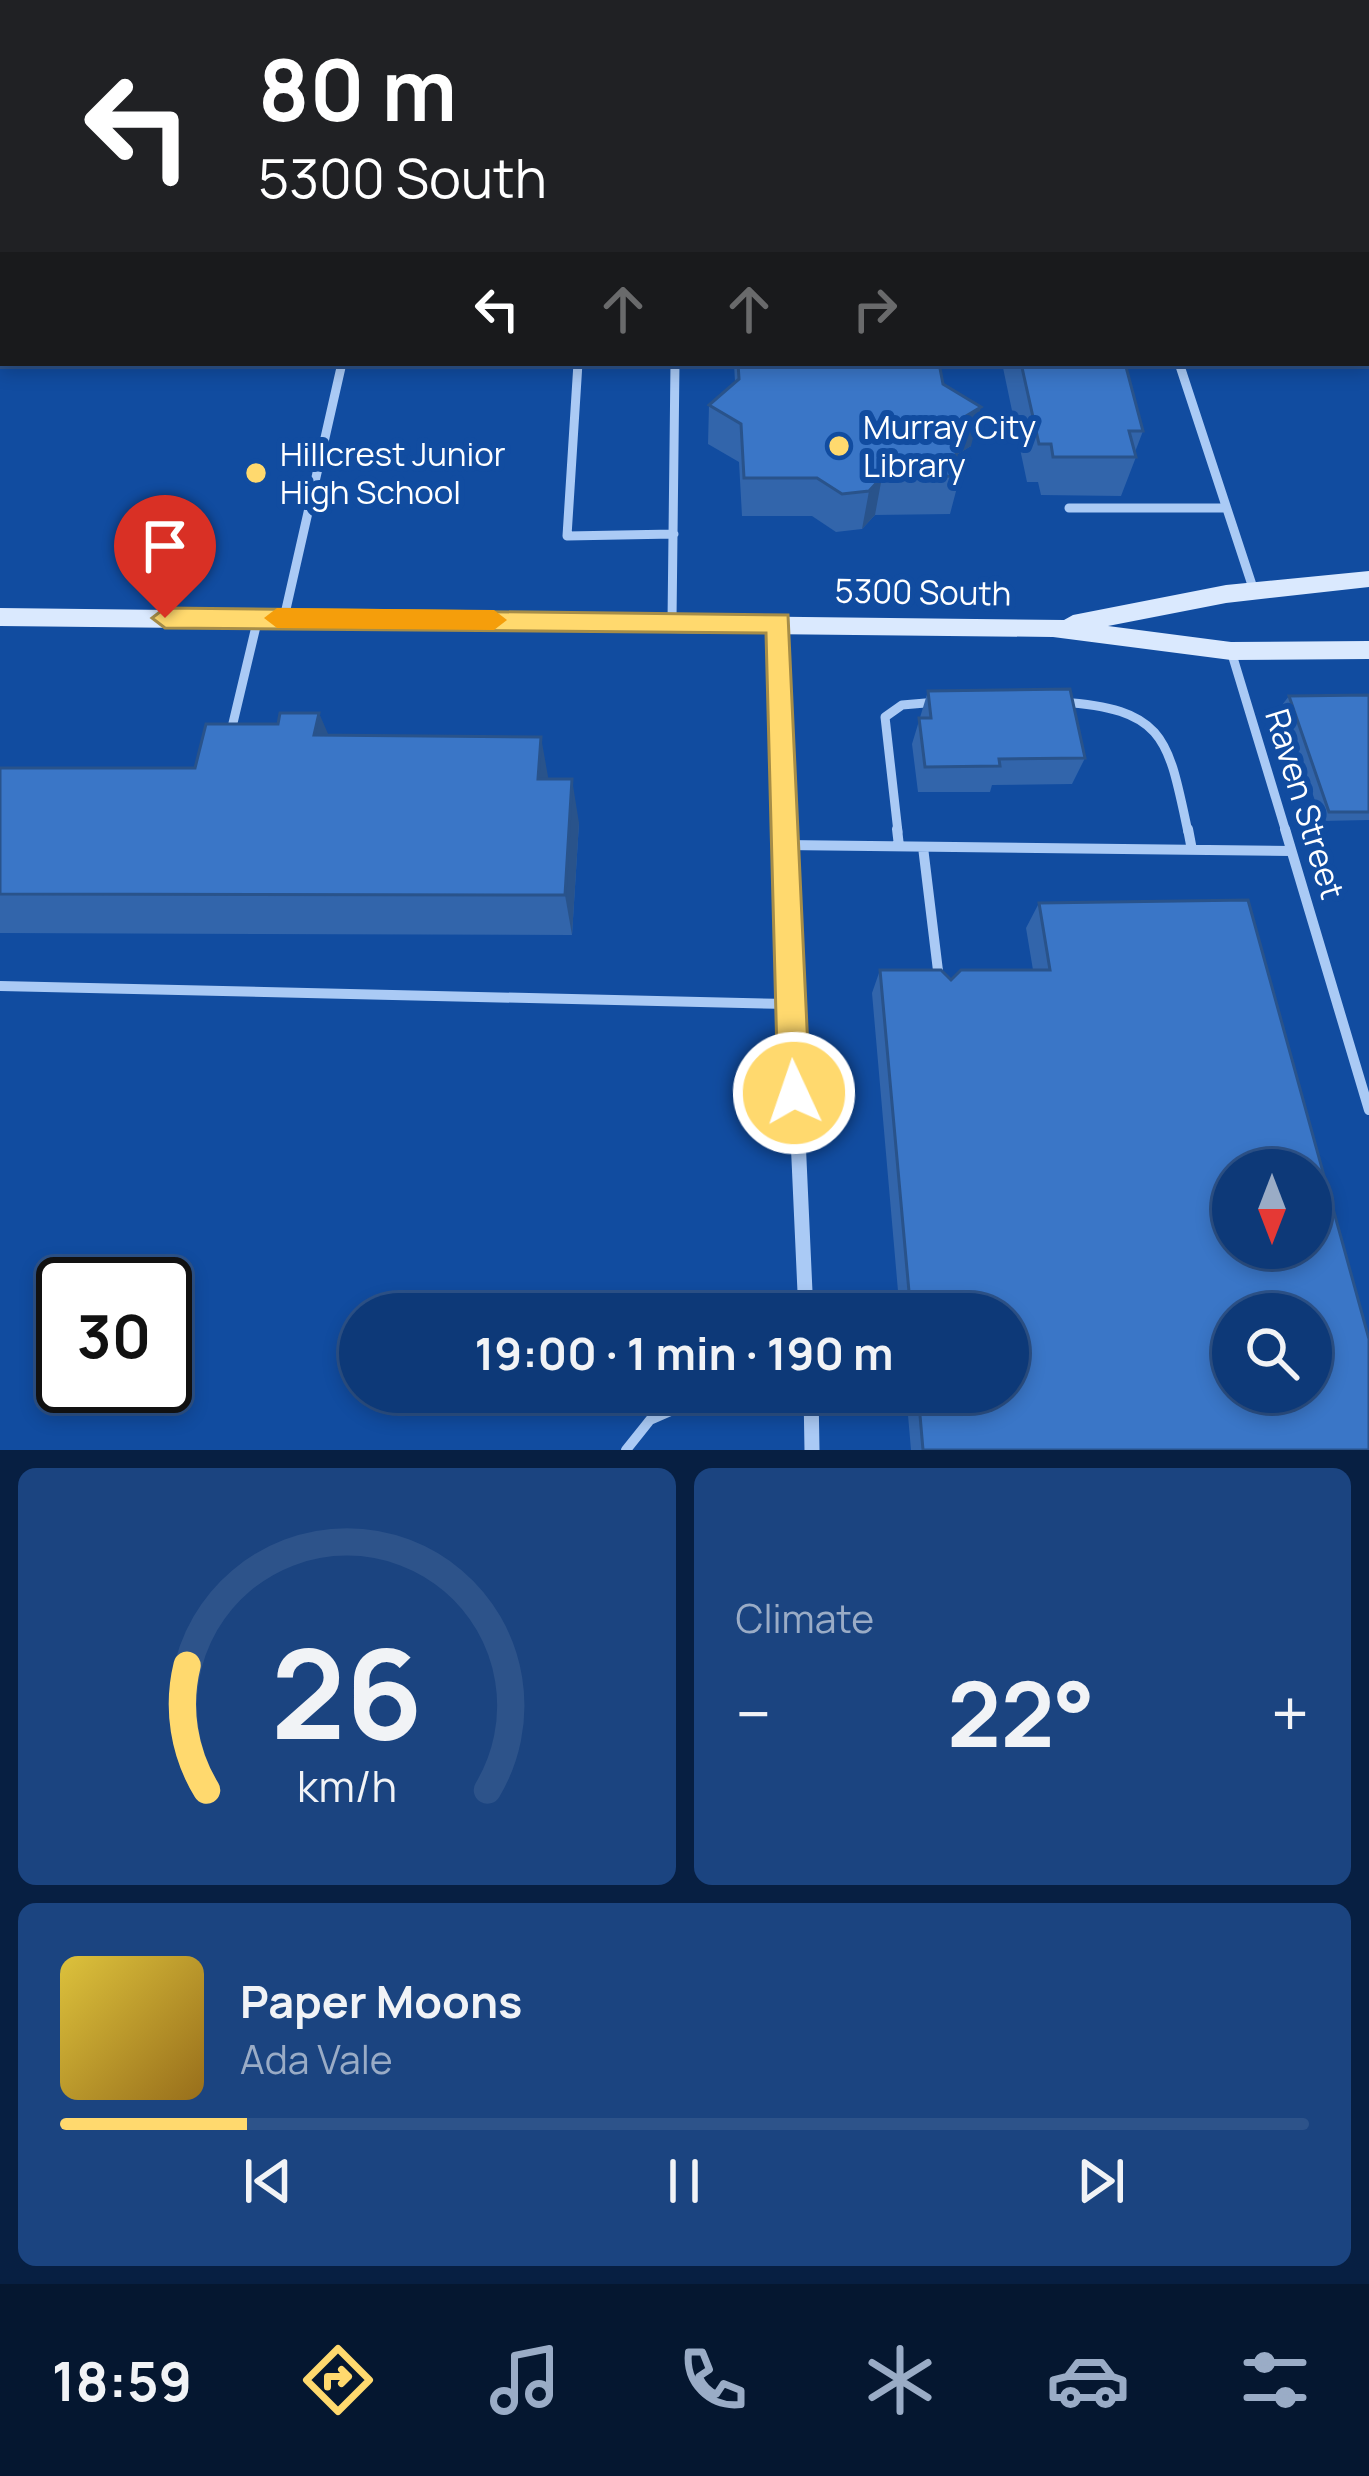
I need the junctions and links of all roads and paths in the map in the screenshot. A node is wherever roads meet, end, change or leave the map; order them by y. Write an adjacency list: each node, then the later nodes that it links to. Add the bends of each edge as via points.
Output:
1 (341, 366): 12 (lane)
2 (578, 366): 7 (lane, via 567,536)
3 (675, 366): 7 (lane)
4 (1179, 366): 6 (lane)
5 (1069, 508): 6 (lane)
6 (1226, 508): 9 (lane)
7 (674, 534): 13 (lane)
8 (1369, 579): 9 (main road, 5300 South)
9 (1254, 591): 15 (main road, 5300 South)
10 (0, 617): 11 (main road, 5300 South)
11 (259, 618): 12 (main road, 5300 South); 20 (lane)
12 (284, 618): 13 (main road, 5300 South)
13 (672, 621): 14 (main road, 5300 South)
14 (779, 622): 15 (main road, 5300 South); 21 (street)
15 (1053, 628): 17 (main road, 5300 South)
16 (1369, 650): 17 (main road, 5300 South)
17 (1231, 651): 25 (lane, Raven Street)
18 (940, 702): 22 (lane, via 902,705 885,718)
19 (1050, 702): 24 (lane, via 1113,704 1154,727)
20 (233, 723)
21 (785, 845): 22 (lane); 28 (street)
22 (898, 846): 23 (lane)
23 (923, 847): 24 (lane); 27 (lane)
24 (1192, 850): 25 (lane)
25 (1292, 851): 29 (lane, Raven Street)
26 (0, 986): 28 (lane)
27 (940, 993)
28 (789, 1004): 30 (street)
29 (1369, 1110)
30 (805, 1293)
31 (665, 1413): 33 (lane)
32 (811, 1413): 34 (street)
33 (626, 1450)
34 (812, 1450)

